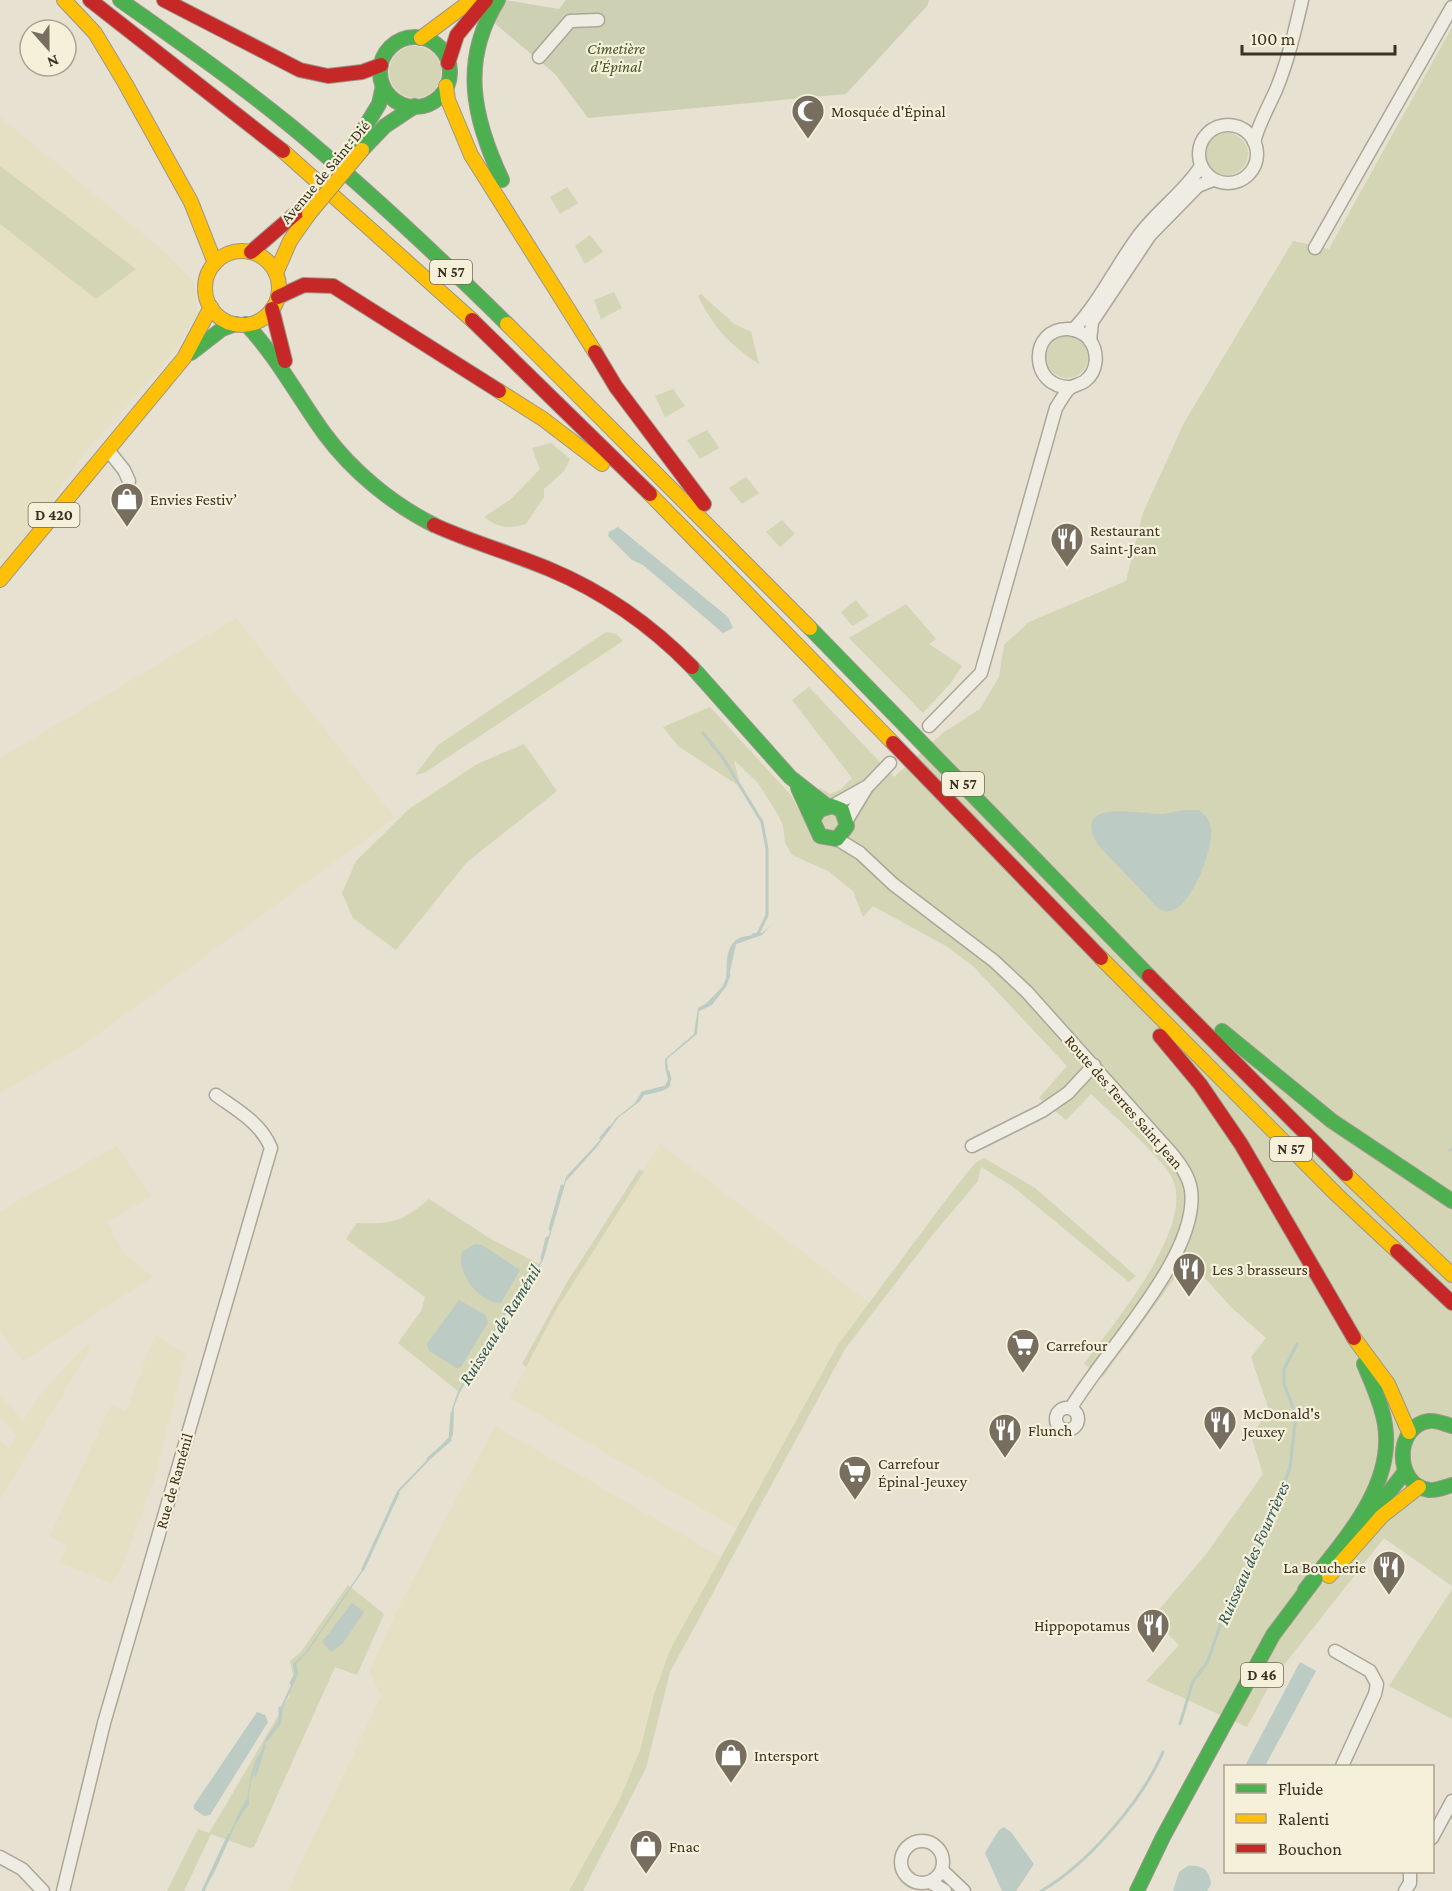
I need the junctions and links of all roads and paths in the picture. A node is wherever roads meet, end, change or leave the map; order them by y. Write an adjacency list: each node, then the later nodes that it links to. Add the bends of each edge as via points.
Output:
1 (64, 0): 27 (main road, via 95,33 125,83 191,202)
2 (90, 0): 42 (main road, N 57, via 271,141 395,247 524,368)
3 (120, 0): 43 (main road, N 57, via 234,81 338,168 469,289)
4 (164, 0): 14 (main road, via 300,70 328,76 362,72)
5 (472, 0): 11 (main road)
6 (486, 0): 13 (main road, via 457,35)
7 (498, 0): 29 (main road, via 481,34 474,71 480,132)
8 (1302, 0): 18 (street, via 1276,90)
9 (1452, 7): 25 (street)
10 (598, 20): 12 (street, via 570,21)
11 (421, 38): 13 (main road, via 441,49); 14 (main road, via 396,42)
12 (539, 57)
13 (448, 63): 16 (main road)
14 (381, 64): 15 (main road)
15 (383, 86): 17 (main road, via 396,101); 21 (main road, Avenue de Saint-Dié, via 379,104)
16 (446, 86): 17 (main road, via 434,101); 29 (main road, via 471,155)
17 (415, 106): 21 (main road, Avenue de Saint-Dié)
18 (1260, 120): 19 (street); 20 (street)
19 (1243, 129): 20 (street); 22 (street, via 1227,125 1211,130 1201,143)
20 (1254, 142): 23 (street, via 1256,162 1248,175 1233,183)
21 (358, 147): 24 (main road, Avenue de Saint-Dié, bridge)
22 (1201, 166): 23 (street); 33 (street, via 1193,180 1137,238)
23 (1214, 180): 34 (street, via 1198,186 1150,235 1092,322)
24 (305, 211): 26 (main road, Avenue de Saint-Dié); 28 (main road, Avenue de Saint-Dié)
25 (1315, 248)
26 (251, 252): 27 (main road, via 231,253); 28 (main road, via 266,259)
27 (215, 263): 31 (main road, via 206,284)
28 (276, 273): 30 (main road)
29 (556, 285): 43 (main road, via 616,387)
30 (275, 303): 32 (main road, via 261,320); 36 (main road, via 277,339); 42 (main road, via 290,288 303,284 333,286 543,419 646,501)
31 (211, 307): 32 (main road, via 226,321); 35 (main road, D 420)
32 (241, 324): 35 (main road, D 420, via 222,329); 36 (main road, via 265,342)
33 (1073, 330): 34 (street); 37 (street, via 1055,331 1042,343 1040,370)
34 (1090, 340): 38 (street, via 1096,355 1094,370 1084,382)
35 (184, 358): 40 (main road, D 420)
36 (290, 377): 48 (main road, via 317,424 346,459 403,508 438,528 582,583 643,622 673,648)
37 (1052, 384): 38 (street); 39 (street)
38 (1071, 387): 39 (street)
39 (1056, 408): 45 (street, via 981,673)
40 (108, 450): 41 (street); 44 (main road, D 420)
41 (129, 481)
42 (675, 519): 54 (main road, N 57)
43 (756, 572): 55 (main road, N 57)
44 (0, 580)
45 (929, 726)
46 (890, 763): 47 (street)
47 (867, 786): 49 (street); 51 (street)
48 (797, 787): 49 (main road); 50 (main road)
49 (830, 806): 50 (main road, via 819,810); 51 (main road, via 842,810)
50 (813, 820): 52 (main road, via 820,836)
51 (849, 826): 52 (main road); 53 (street, Route des Terres Saint Jean)
52 (837, 839): 53 (street, Route des Terres Saint Jean)
53 (861, 853): 56 (street, Route des Terres Saint Jean, via 893,884 994,961)
54 (1133, 990): 61 (main road, N 57, via 1337,1195); 62 (main road, via 1152,1026 1200,1084 1241,1144)
55 (1170, 996): 59 (main road, via 1218,1027 1332,1121); 60 (main road, N 57)
56 (1094, 1065): 58 (street, via 1068,1093 1042,1111); 63 (street, Route des Terres Saint Jean, via 1176,1159 1191,1191 1183,1236 1172,1263)
57 (216, 1095): 80 (street, Rue de Raménil, via 251,1120 271,1148 104,1724)
58 (972, 1146)
59 (1452, 1201)
60 (1452, 1275)
61 (1452, 1303)
62 (1355, 1340): 65 (main road, via 1388,1384); 69 (main road, via 1386,1432 1384,1464 1374,1491)
63 (1071, 1408)
64 (1449, 1421): 65 (main road, via 1431,1421)
65 (1409, 1432): 66 (main road, via 1400,1452)
66 (1404, 1473): 68 (main road); 69 (main road, D 46, via 1344,1549)
67 (1452, 1485): 68 (main road, via 1439,1490)
68 (1419, 1487): 85 (main road, D 46, via 1380,1519 1311,1598 1247,1700)
69 (1305, 1590): 74 (main road, D 46, via 1274,1635)
70 (1335, 1651): 71 (street, via 1370,1671 1377,1684)
71 (1343, 1765)
72 (1452, 1801): 73 (street)
73 (1434, 1834)
74 (1163, 1837): 83 (street); 84 (main road, D 46)
75 (0, 1857): 79 (street, via 22,1869)
76 (942, 1870): 78 (street); 78 (street, via 942,1854 937,1847 922,1841 909,1845 902,1856 903,1872 914,1882); 82 (street)
77 (1410, 1873): 86 (street)
78 (930, 1882): 81 (street)
79 (44, 1891)
80 (63, 1891)
81 (945, 1891)
82 (964, 1891)
83 (1130, 1891)
84 (1137, 1891)
85 (1144, 1891)
86 (1405, 1891)

